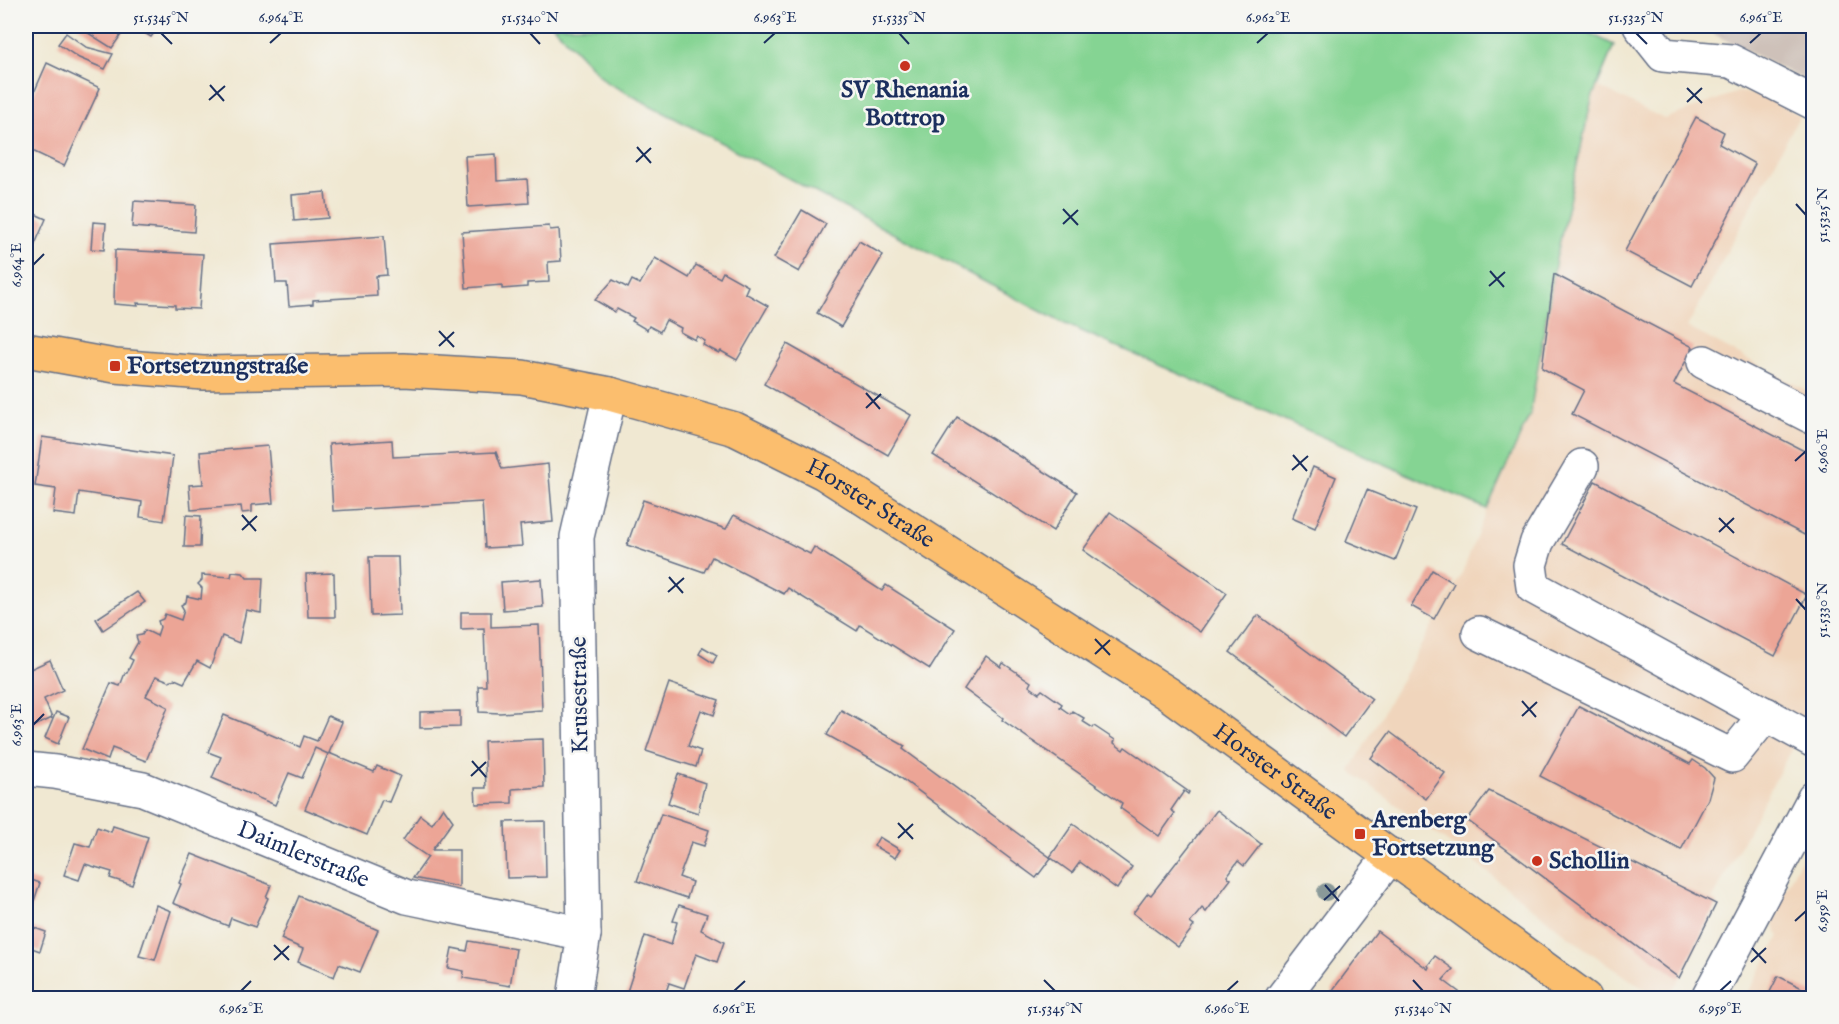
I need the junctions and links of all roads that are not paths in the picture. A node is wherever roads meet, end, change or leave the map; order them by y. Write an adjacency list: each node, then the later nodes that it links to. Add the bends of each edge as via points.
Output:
1 (1640, 26): 2 (street, via 1663,55 1731,61)
2 (1814, 103)
3 (26, 350): 5 (main road, Horster Straße, via 115,366 204,373 404,370 522,377)
4 (1704, 362): 6 (street)
5 (610, 394): 13 (main road, Horster Straße, via 735,429 824,472 1170,695); 14 (street, Krusestraße, via 577,537)
6 (1814, 418)
7 (1582, 466): 9 (street, via 1537,542 1530,565 1533,587)
8 (1479, 633): 9 (street, via 1732,756)
9 (1766, 714): 10 (street)
10 (1814, 741)
11 (26, 769): 14 (street, Daimlerstraße, via 143,789 407,897)
12 (1814, 798): 18 (street)
13 (1391, 855): 16 (street); 17 (main road, Horster Straße)
14 (584, 934): 15 (street, Krusestraße)
15 (574, 999)
16 (1282, 999)
17 (1585, 999)
18 (1708, 999)

